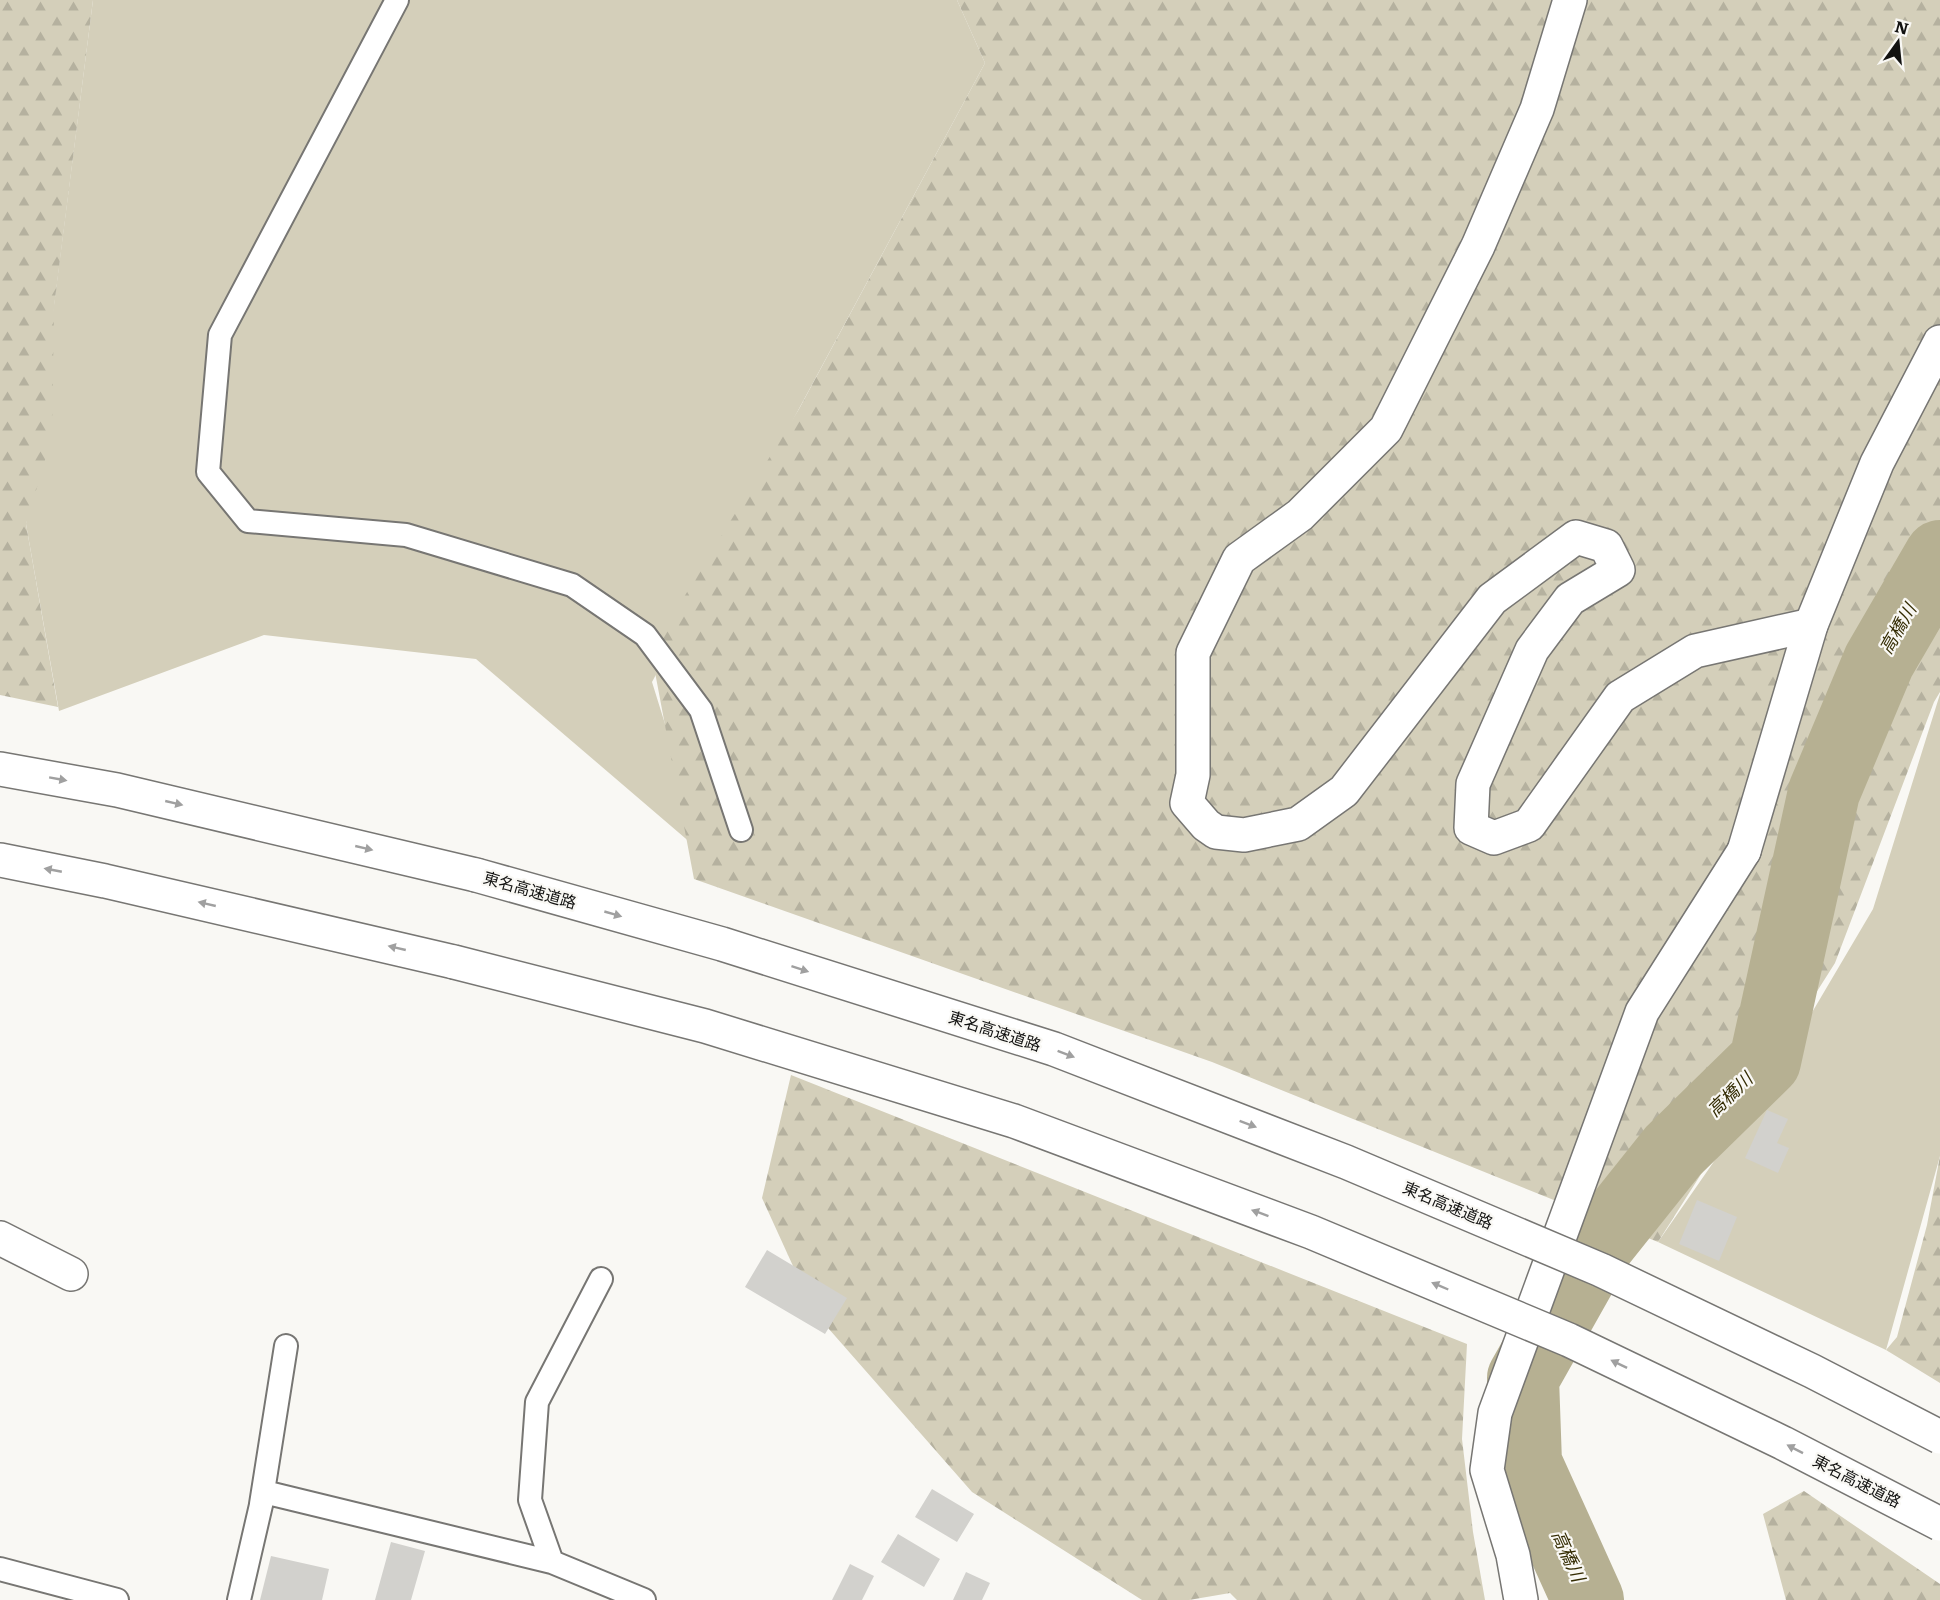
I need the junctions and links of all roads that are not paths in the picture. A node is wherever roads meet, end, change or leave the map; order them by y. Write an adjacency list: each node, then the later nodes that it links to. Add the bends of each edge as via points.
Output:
1 (397, 0): 6 (lane, via 220,335 208,472 248,521 406,535 572,585 645,635 700,710)
2 (1570, 0): 4 (main road, via 1537,109 1519,151 1478,246 1386,429 1300,515 1239,559 1193,653 1193,775 1187,803 1216,832 1244,835 1298,824 1344,791 1492,599 1576,537 1606,546 1618,570 1570,600 1532,650 1473,784 1471,828 1494,838 1529,825 1620,697 1695,651)
3 (1940, 342): 4 (main road, via 1877,463)
4 (1811, 625): 20 (main road, via 1744,851 1642,1012 1495,1413 1487,1470 1513,1555)
5 (0, 769): 12 (main road, 東名高速道路, one-way to 12, bridge, via 117,789 476,875 722,944 1076,1058 1346,1162 1601,1270)
6 (741, 830)
7 (0, 860): 14 (main road, 東名高速道路, one-way to 7, bridge, via 1569,1340 1311,1232 1014,1121 705,1026 454,962)
8 (0, 1238): 9 (main road)
9 (71, 1274)
10 (601, 1279): 15 (lane, via 537,1402 530,1500)
11 (286, 1346): 13 (lane)
12 (1940, 1437)
13 (261, 1504): 15 (lane, via 264,1492); 18 (lane)
14 (1940, 1524)
15 (552, 1562): 19 (lane)
16 (0, 1569): 17 (lane)
17 (117, 1600)
18 (239, 1600)
19 (644, 1600)
20 (1521, 1600)

